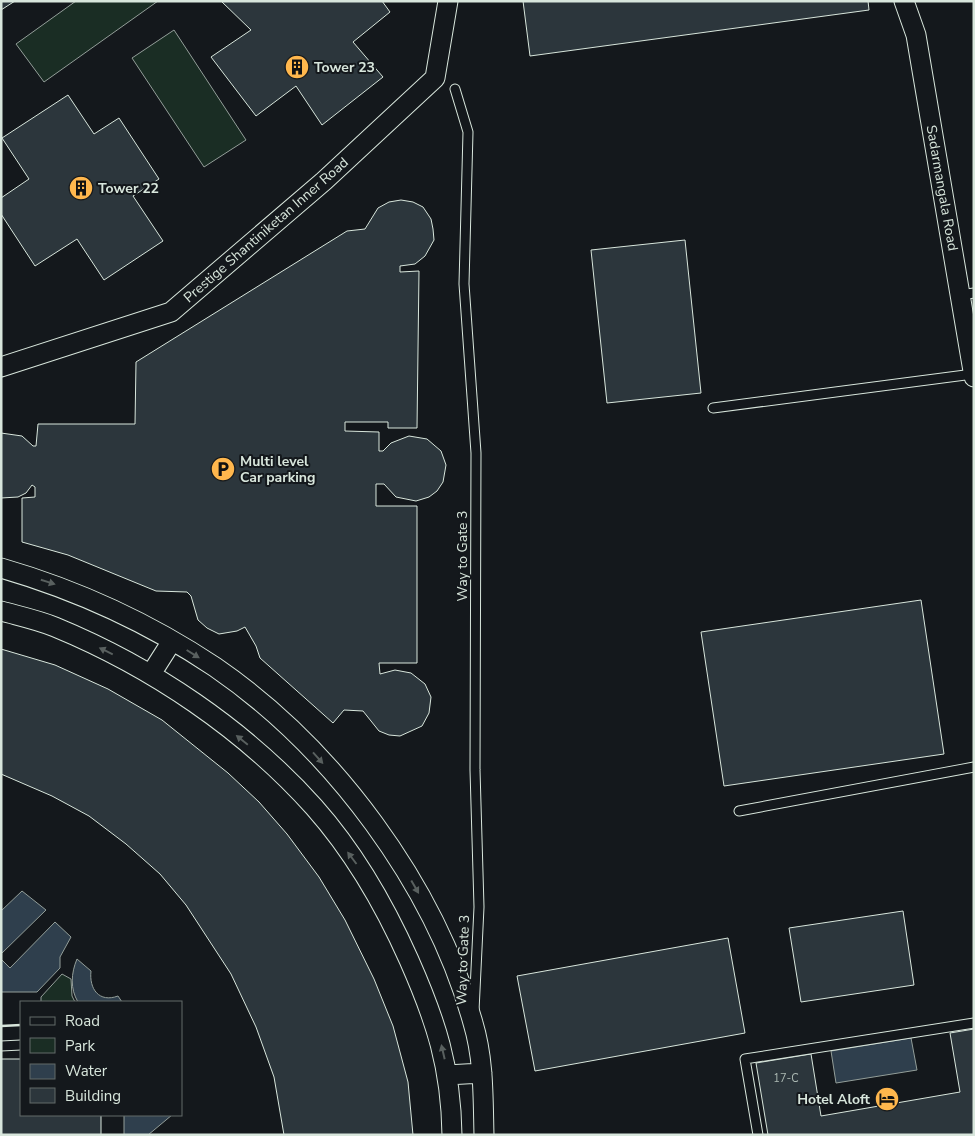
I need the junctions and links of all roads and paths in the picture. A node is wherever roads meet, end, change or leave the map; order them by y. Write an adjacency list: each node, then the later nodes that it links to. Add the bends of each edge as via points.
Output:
1 (448, 1): 5 (street, Prestige Shantiniketan Inner Road, via 435,78 324,182 171,312)
2 (904, 1): 4 (street, Sadarmangala Road, via 916,35)
3 (455, 89): 15 (lane, Way to Gate 3, via 468,132 464,284 476,453 475,770 479,907)
4 (967, 294): 6 (street, Sadarmangala Road)
5 (1, 367)
6 (973, 370): 7 (lane)
7 (713, 408)
8 (1, 568): 10 (street, one-way to 10, via 57,585 102,604)
9 (1, 611): 11 (street, one-way to 9, via 54,627)
10 (172, 641): 11 (street); 15 (street, one-way to 15, via 255,697 291,729 353,797 397,858 428,910)
11 (151, 674): 19 (street, one-way to 11, via 432,1014 393,926 360,868 315,808 264,758 212,715)
12 (974, 767): 13 (lane)
13 (739, 811)
14 (974, 1022): 22 (lane, via 745,1059)
15 (474, 1025): 18 (street)
16 (20, 1045): 17 (lane)
17 (1, 1046)
18 (482, 1072): 19 (street); 21 (street)
19 (448, 1075): 20 (street)
20 (452, 1135)
21 (484, 1135)
22 (758, 1135)

